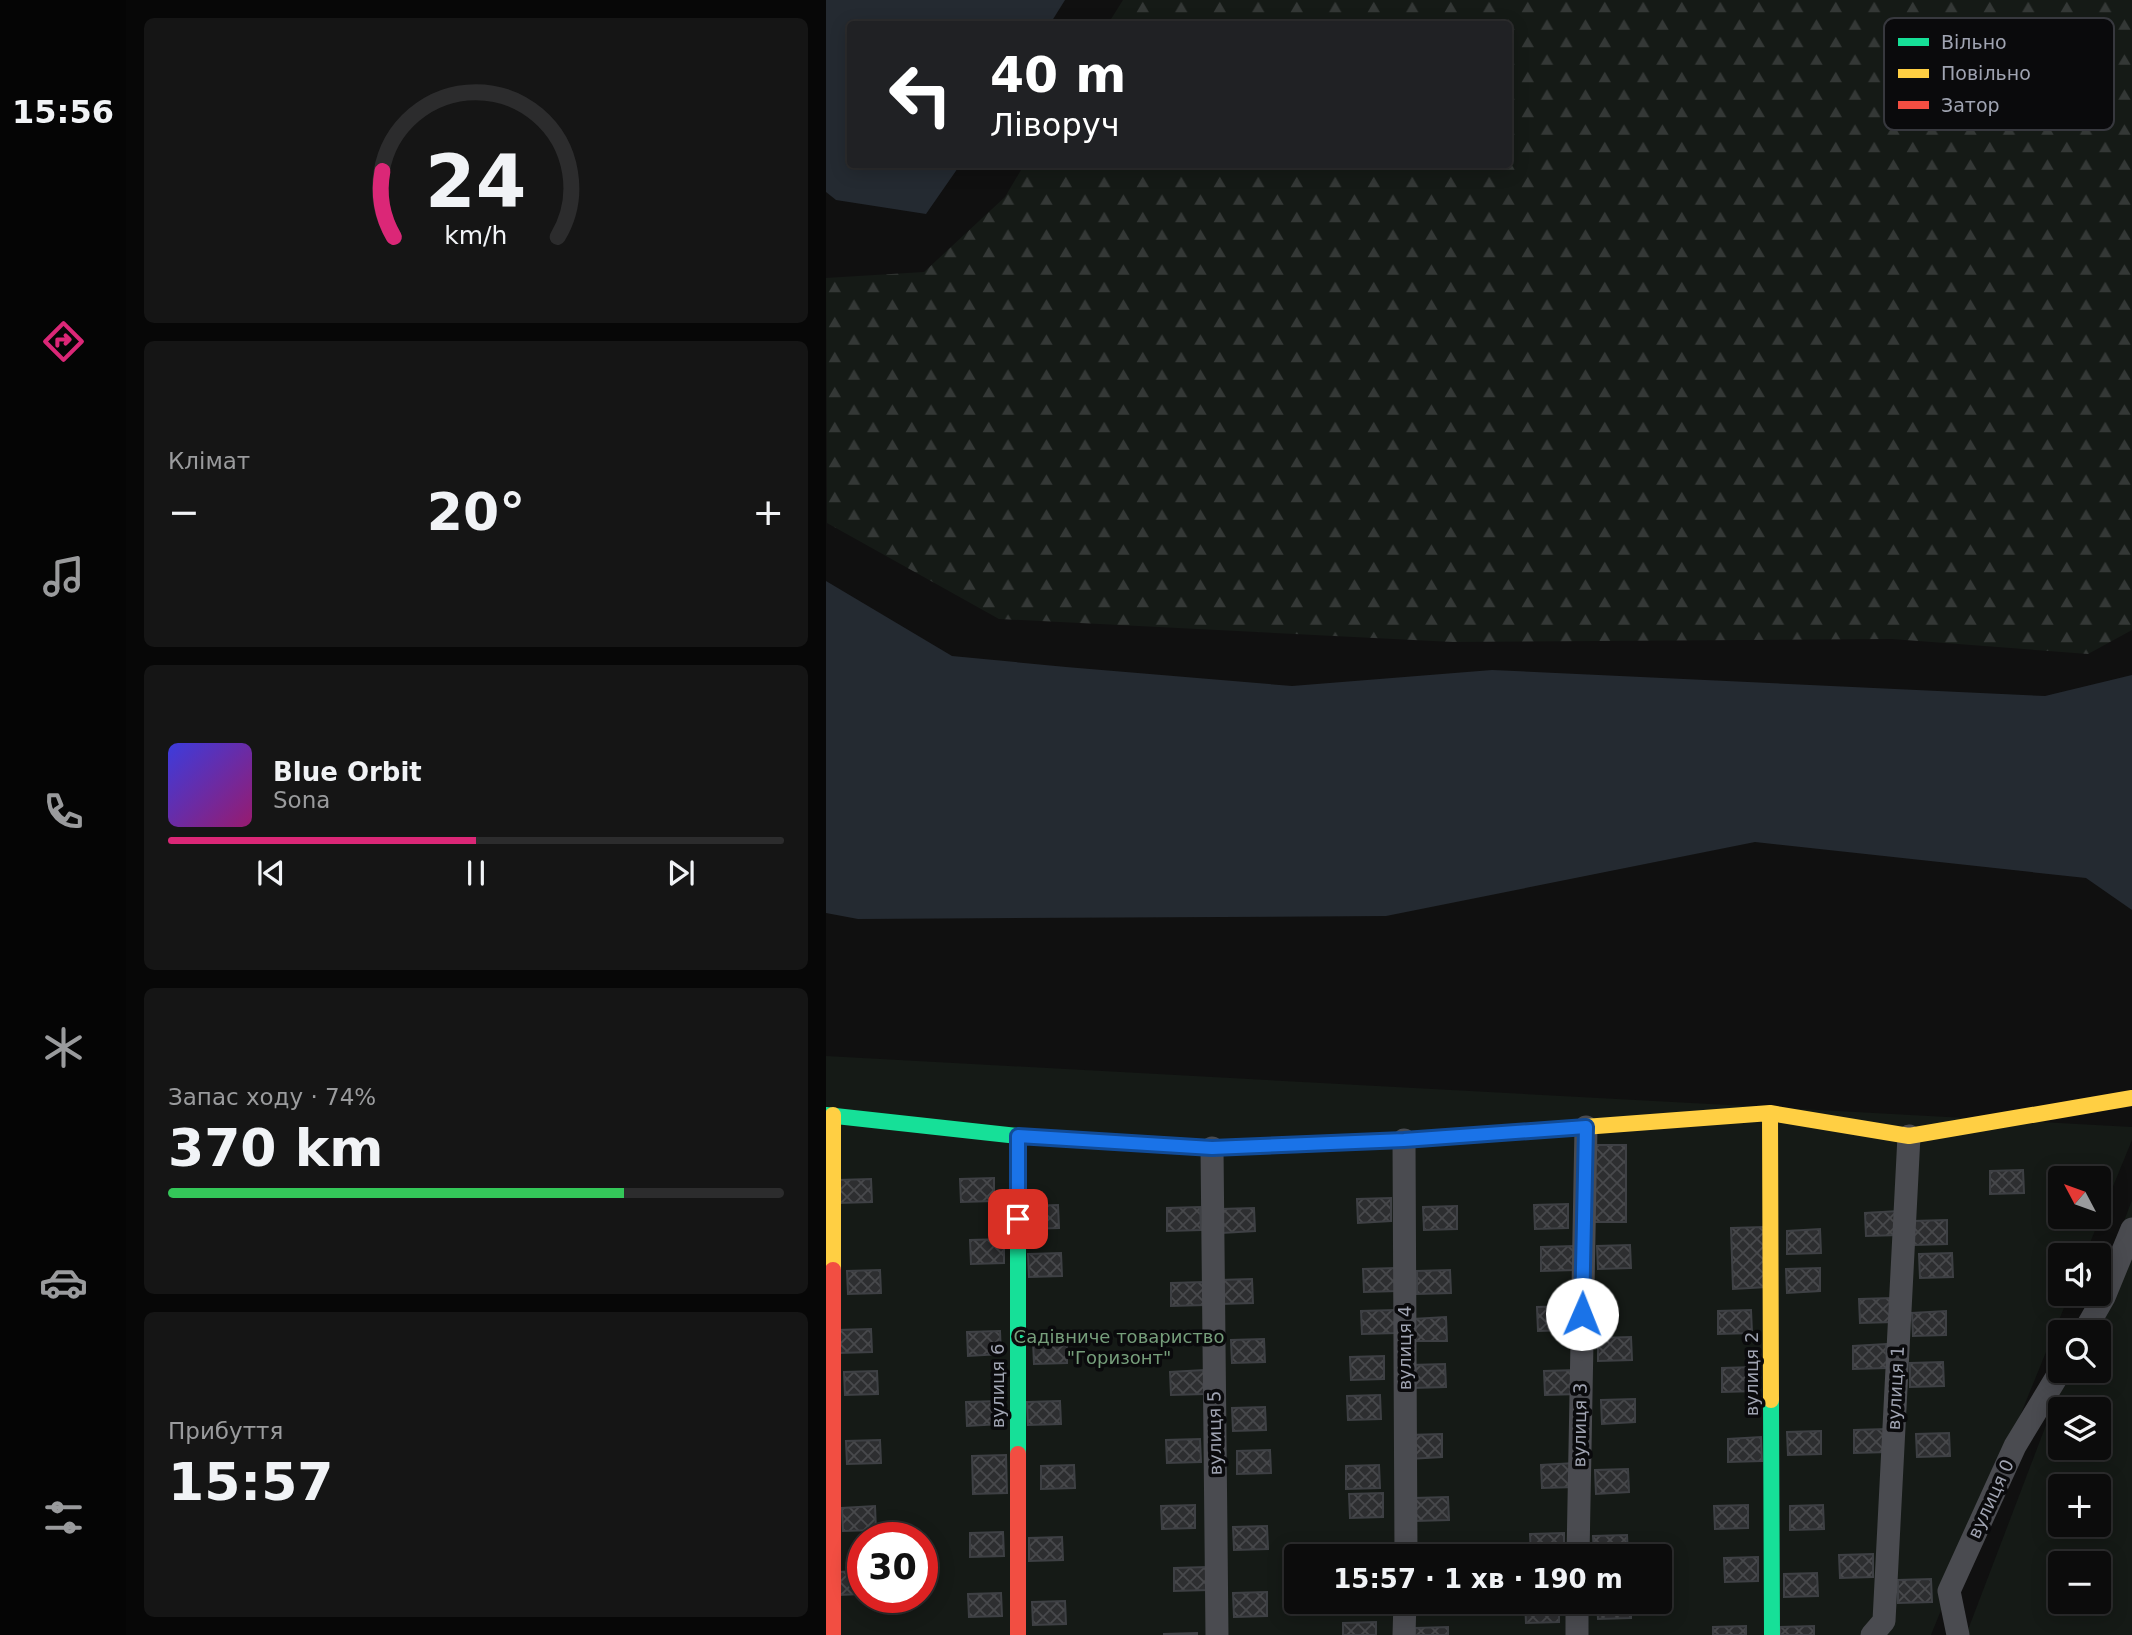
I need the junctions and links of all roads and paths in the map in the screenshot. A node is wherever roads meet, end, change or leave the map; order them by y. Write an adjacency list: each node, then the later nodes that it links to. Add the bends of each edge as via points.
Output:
1 (2132, 1098): 6 (street)
2 (1770, 1113): 4 (street); 6 (street); 21 (street, вулиця 2)
3 (830, 1115): 5 (street); 16 (street)
4 (1586, 1127): 7 (street); 13 (street, вулиця 3)
5 (1018, 1136): 8 (street); 17 (street, вулиця 6)
6 (1909, 1136): 22 (street, вулиця 1, via 1884,1621)
7 (1404, 1140): 8 (street); 12 (street, вулиця 4)
8 (1212, 1148): 18 (street, вулиця 5)
9 (2132, 1229): 10 (street)
10 (2091, 1320)
11 (2053, 1383): 23 (street, вулиця 0, via 2015,1446 1949,1591)
12 (1406, 1544)
13 (1578, 1544)
14 (1405, 1614): 19 (street)
15 (1577, 1614): 20 (street)
16 (833, 1635)
17 (1018, 1635)
18 (1217, 1635)
19 (1405, 1635)
20 (1577, 1635)
21 (1772, 1635)
22 (1872, 1635)
23 (1958, 1635)

